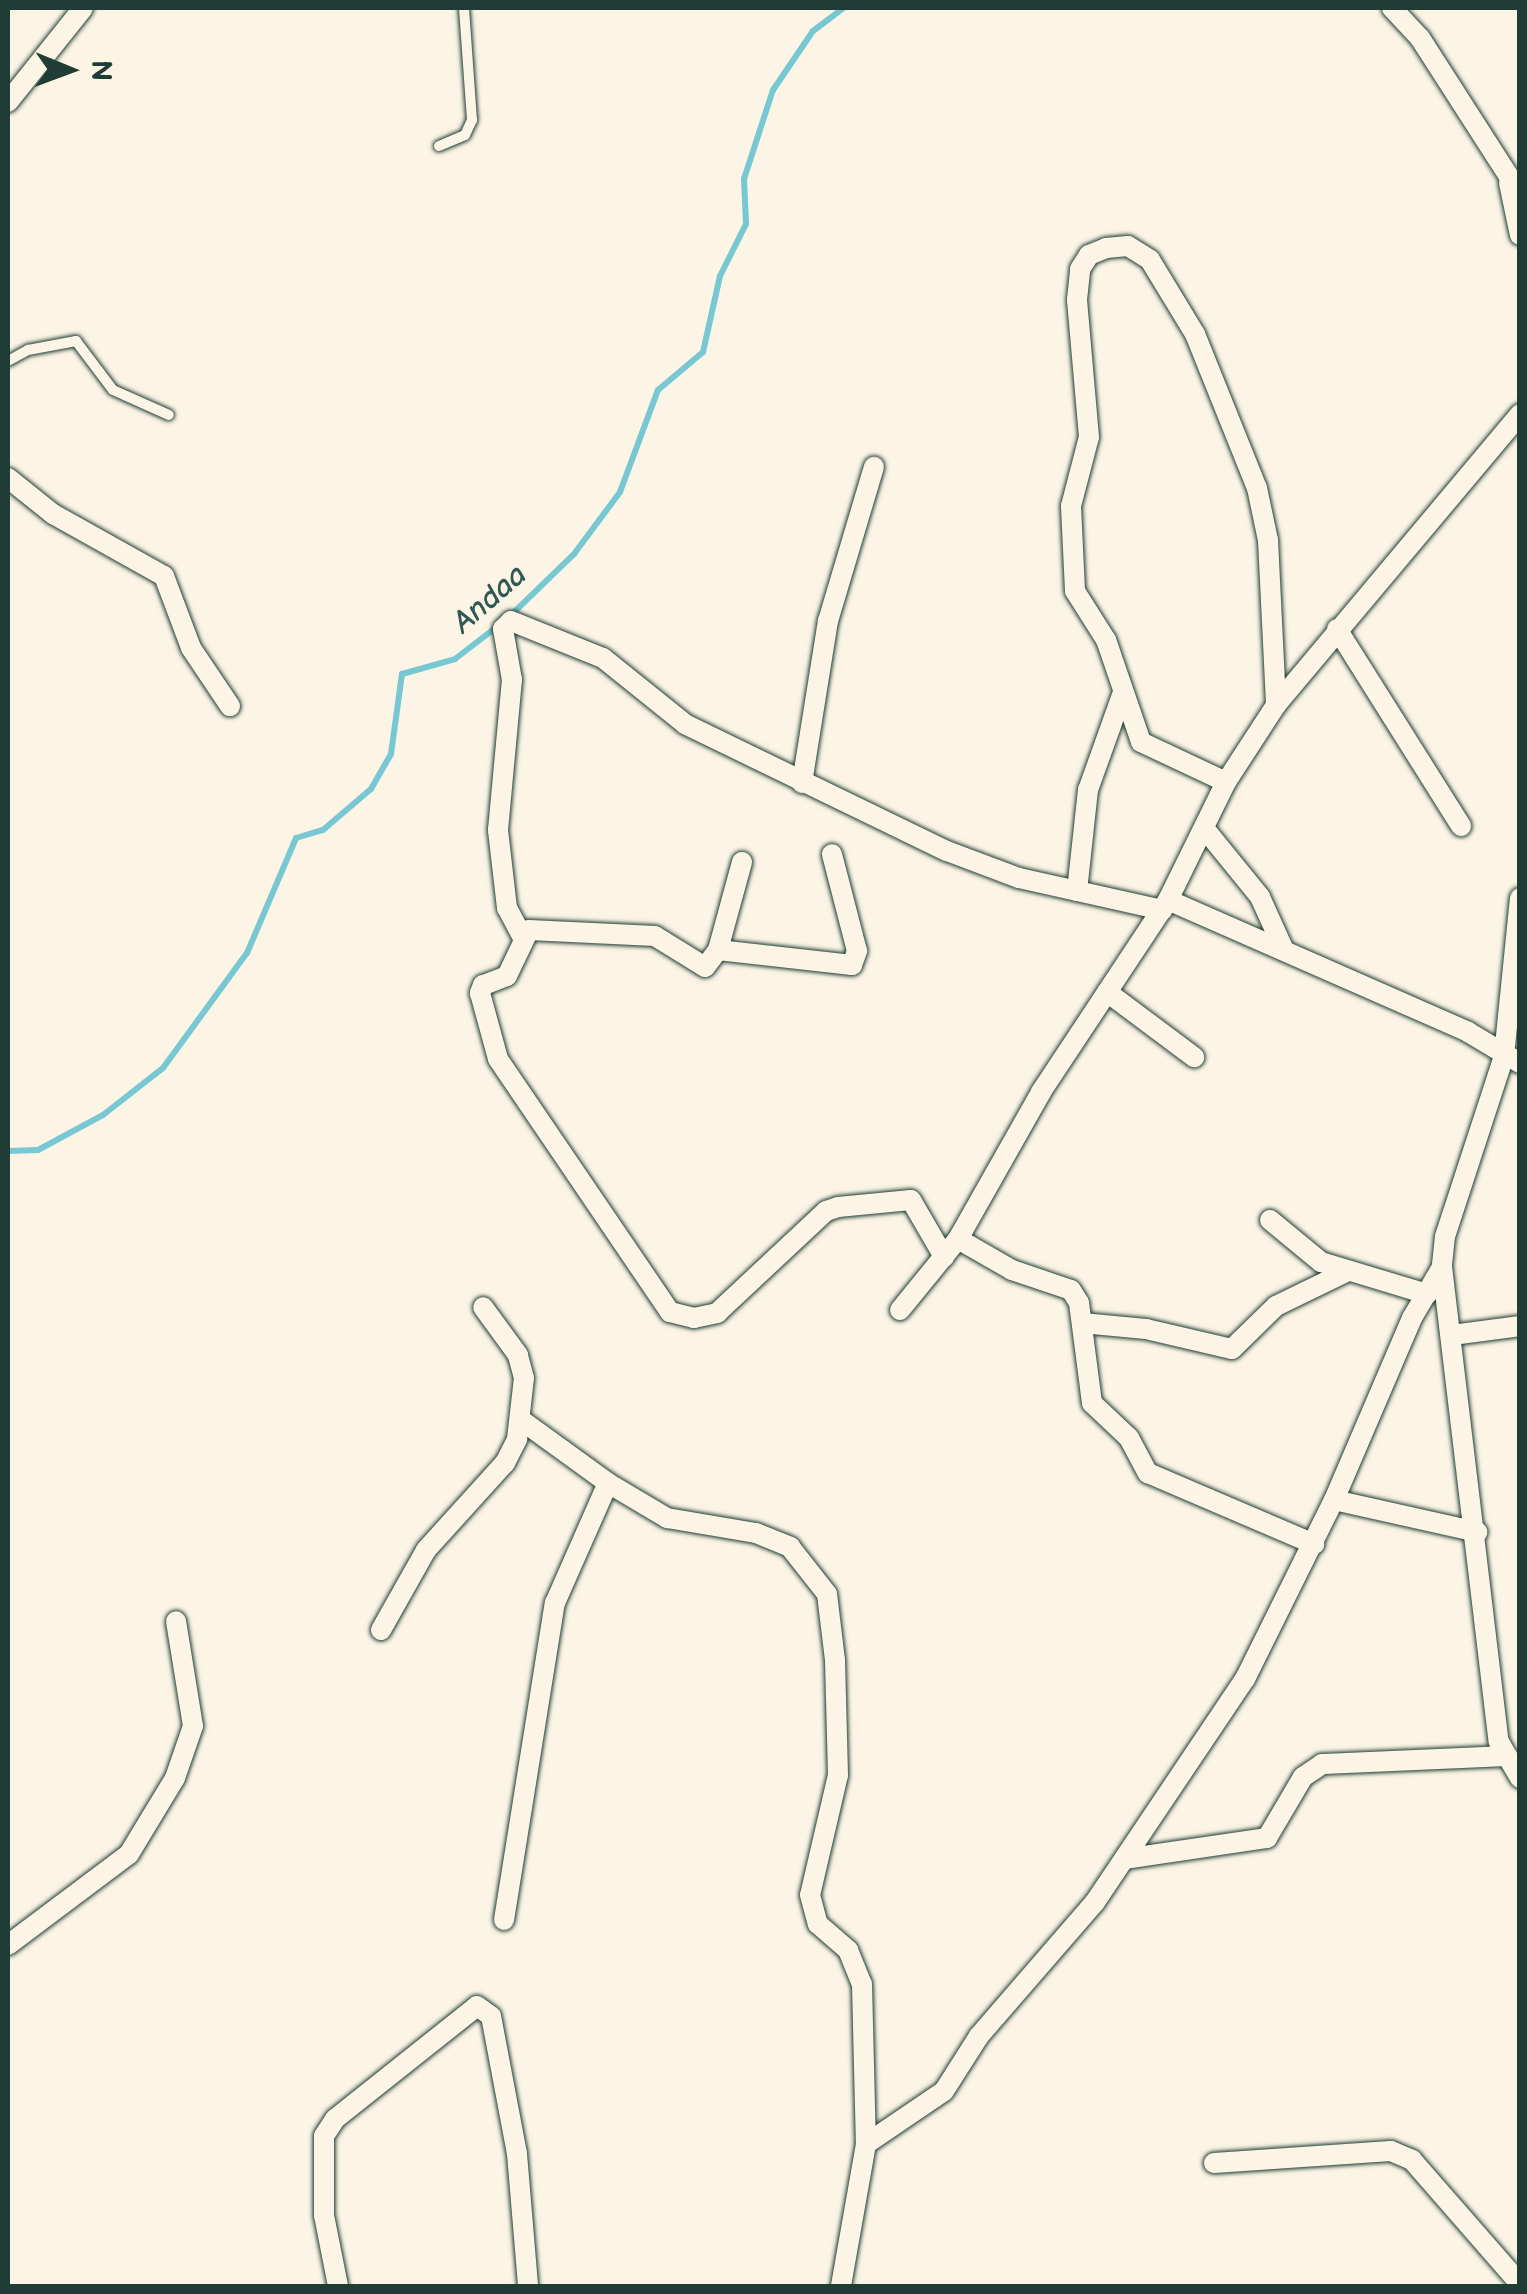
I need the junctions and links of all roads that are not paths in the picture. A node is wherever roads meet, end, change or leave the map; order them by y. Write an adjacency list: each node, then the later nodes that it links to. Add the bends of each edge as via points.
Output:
1 (82, 8): 4 (street)
2 (464, 8): 5 (lane, via 472,120 464,136)
3 (1392, 8): 6 (street)
4 (8, 102)
5 (439, 146)
6 (1506, 169): 7 (street); 8 (street)
7 (1520, 194)
8 (1520, 235)
9 (8, 361): 11 (lane, via 76,341 113,390)
10 (1520, 414): 14 (street)
11 (169, 415)
12 (874, 466): 19 (street, via 828,621)
13 (8, 478): 17 (street, via 54,514 164,576 192,648)
14 (1337, 629): 16 (street); 20 (street)
15 (1123, 692): 16 (street, via 1106,640 1075,592 1070,542 1071,506 1090,437 1078,366 1080,269 1089,255 1128,246 1143,250 1195,334 1257,488 1268,540); 18 (street, via 1141,742); 24 (street, via 1092,776)
16 (1276, 705): 18 (street)
17 (230, 706)
18 (1226, 782): 21 (street)
19 (802, 783): 24 (street, via 947,851); 27 (street, via 686,724 603,658 534,626 506,622 512,680 498,830 507,908)
20 (1461, 826)
21 (1204, 828): 26 (street); 28 (street, via 1260,897)
22 (832, 854): 29 (street, via 858,951 852,965)
23 (742, 862): 29 (street)
24 (1077, 891): 26 (street)
25 (1520, 898): 32 (street)
26 (1165, 905): 28 (street); 30 (street)
27 (522, 936): 29 (street, via 538,926 655,936 705,967); 35 (street, via 507,976 484,984 480,993 498,1058 670,1312 694,1318 717,1313 838,1207 911,1200)
28 (1283, 948): 32 (street, via 1468,1032)
29 (718, 950)
30 (1106, 992): 31 (street); 34 (street, via 1040,1092)
31 (1194, 1057)
32 (1512, 1059): 36 (street, via 1446,1236)
33 (1270, 1220): 37 (street, via 1296,1247)
34 (958, 1238): 35 (street); 41 (street, via 1012,1270 1071,1290)
35 (944, 1258): 40 (street)
36 (1442, 1267): 38 (street); 43 (street)
37 (1348, 1270): 38 (street); 41 (street, via 1276,1306 1232,1349 1146,1329)
38 (1427, 1294): 46 (street)
39 (483, 1307): 44 (street, via 518,1355)
40 (900, 1310)
41 (1082, 1323): 48 (street, via 1092,1402 1129,1438 1148,1473)
42 (1520, 1326): 43 (street)
43 (1452, 1335): 47 (street)
44 (522, 1420): 45 (street); 50 (street, via 505,1463 426,1550)
45 (608, 1483): 54 (street, via 555,1604); 56 (street, via 666,1518 756,1533 790,1547 827,1594 838,1775 810,1896 818,1924 859,1967)
46 (1334, 1500): 47 (street); 48 (street)
47 (1477, 1532): 51 (street)
48 (1314, 1544): 53 (street, via 1245,1678)
49 (176, 1620): 55 (street, via 193,1726 176,1778 129,1854)
50 (381, 1630)
51 (1503, 1756): 52 (street); 53 (street, via 1322,1764 1304,1777 1268,1838)
52 (1520, 1778)
53 (1124, 1859): 56 (street, via 978,2036 944,2091)
54 (504, 1920)
55 (8, 1946)
56 (866, 2144): 61 (street)
57 (1214, 2162): 58 (street, via 1392,2151 1412,2160)
58 (1520, 2284)
59 (338, 2286): 60 (street, via 324,2215 324,2136 334,2119 477,2006 491,2016 517,2154)
60 (528, 2286)
61 (841, 2286)

